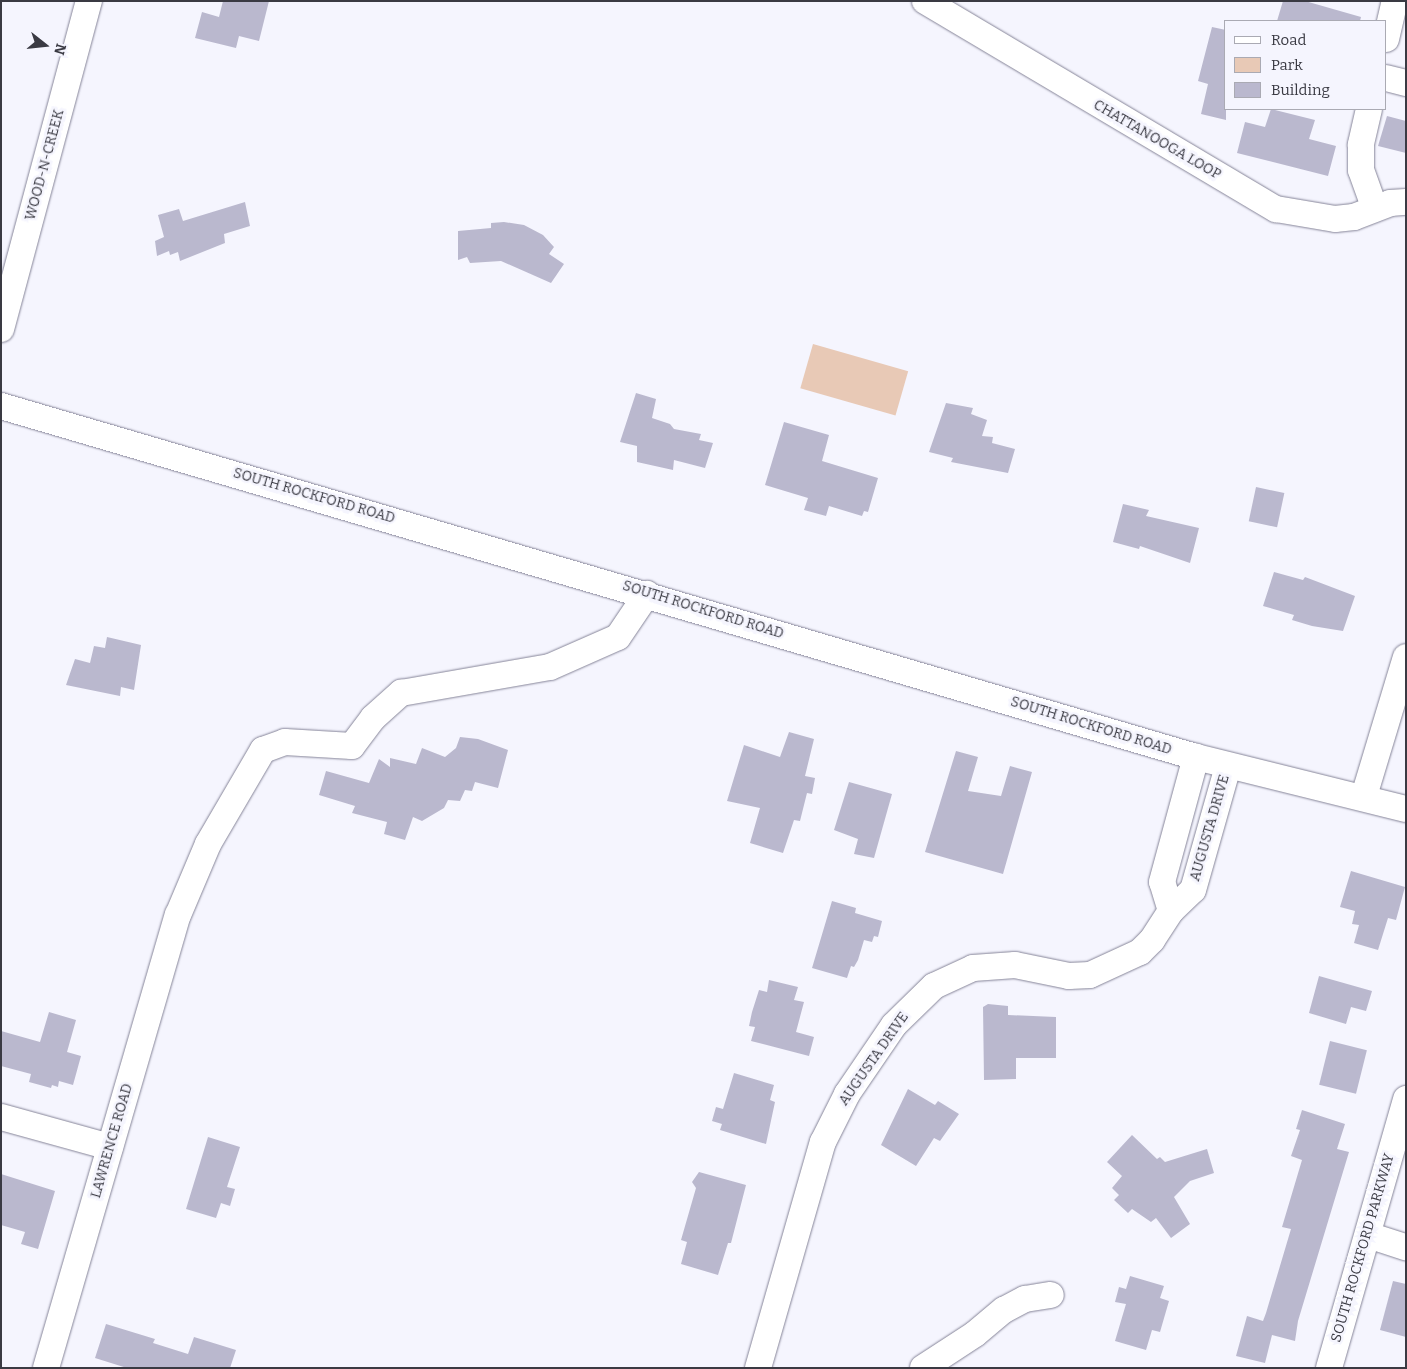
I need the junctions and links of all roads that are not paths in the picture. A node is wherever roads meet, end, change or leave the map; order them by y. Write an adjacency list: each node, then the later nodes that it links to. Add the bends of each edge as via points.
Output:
1 (89, 1): 10 (street, WOOD-N-CREEK)
2 (925, 1): 9 (street, CHATTANOOGA LOOP, via 1276,209 1335,219 1354,217)
3 (1395, 1): 4 (street)
4 (1387, 36)
5 (1387, 78): 6 (street)
6 (1406, 83)
7 (1369, 110): 9 (street, via 1360,145 1361,170)
8 (1406, 202): 9 (street, CHATTANOOGA LOOP)
9 (1375, 209)
10 (1, 329)
11 (1, 406): 12 (street, SOUTH ROCKFORD ROAD)
12 (647, 594): 14 (street, SOUTH ROCKFORD ROAD); 21 (street, LAWRENCE ROAD, via 618,637 550,667 401,693 373,718 352,746 285,742 263,750 208,844 178,915)
13 (1406, 657): 16 (street)
14 (1196, 757): 15 (street, SOUTH ROCKFORD ROAD); 18 (street, via 1162,882)
15 (1228, 766): 16 (street, SOUTH ROCKFORD ROAD); 18 (street, AUGUSTA DRIVE, via 1193,890)
16 (1364, 796): 17 (street, SOUTH ROCKFORD ROAD)
17 (1406, 809)
18 (1170, 911): 26 (street, AUGUSTA DRIVE, via 1161,928 1140,952 1090,975 1069,976 995,965 953,975 914,1003 894,1025 852,1087 823,1142)
19 (1406, 1099): 22 (street, SOUTH ROCKFORD PARKWAY)
20 (1, 1117): 21 (street)
21 (110, 1147): 25 (street, LAWRENCE ROAD)
22 (1368, 1235): 23 (street); 28 (street, SOUTH ROCKFORD PARKWAY)
23 (1406, 1246)
24 (1051, 1295): 27 (street, via 1025,1299 1004,1310 975,1334)
25 (46, 1368)
26 (758, 1368)
27 (923, 1368)
28 (1329, 1368)

